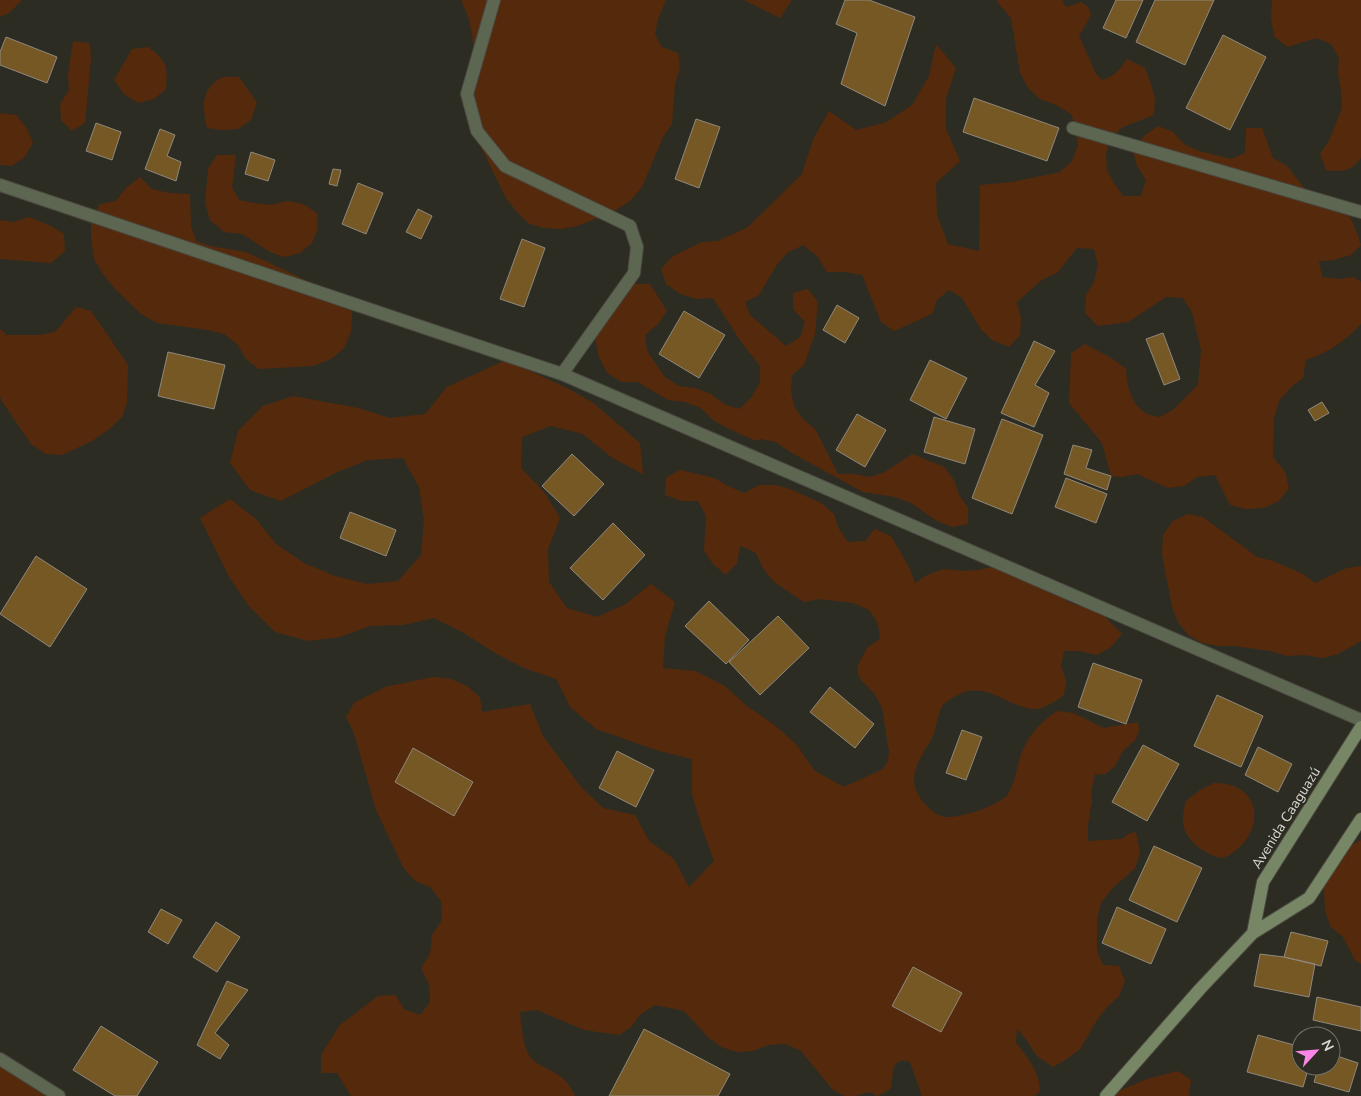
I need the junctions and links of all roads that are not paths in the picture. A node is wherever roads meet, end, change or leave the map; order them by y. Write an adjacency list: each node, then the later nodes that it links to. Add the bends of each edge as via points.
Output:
1 (494, 0): 5 (street, via 467,94 477,131 505,166 630,226 636,246 634,272)
2 (1073, 128): 4 (street)
3 (0, 185): 5 (street)
4 (1361, 212)
5 (562, 374): 6 (street)
6 (1361, 720)
7 (1361, 727): 9 (street, Avenida Caaguazú, via 1263,882)
8 (1361, 819): 9 (street, via 1309,898)
9 (1253, 933): 12 (street)
10 (0, 1059): 11 (street)
11 (58, 1096)
12 (1106, 1096)

